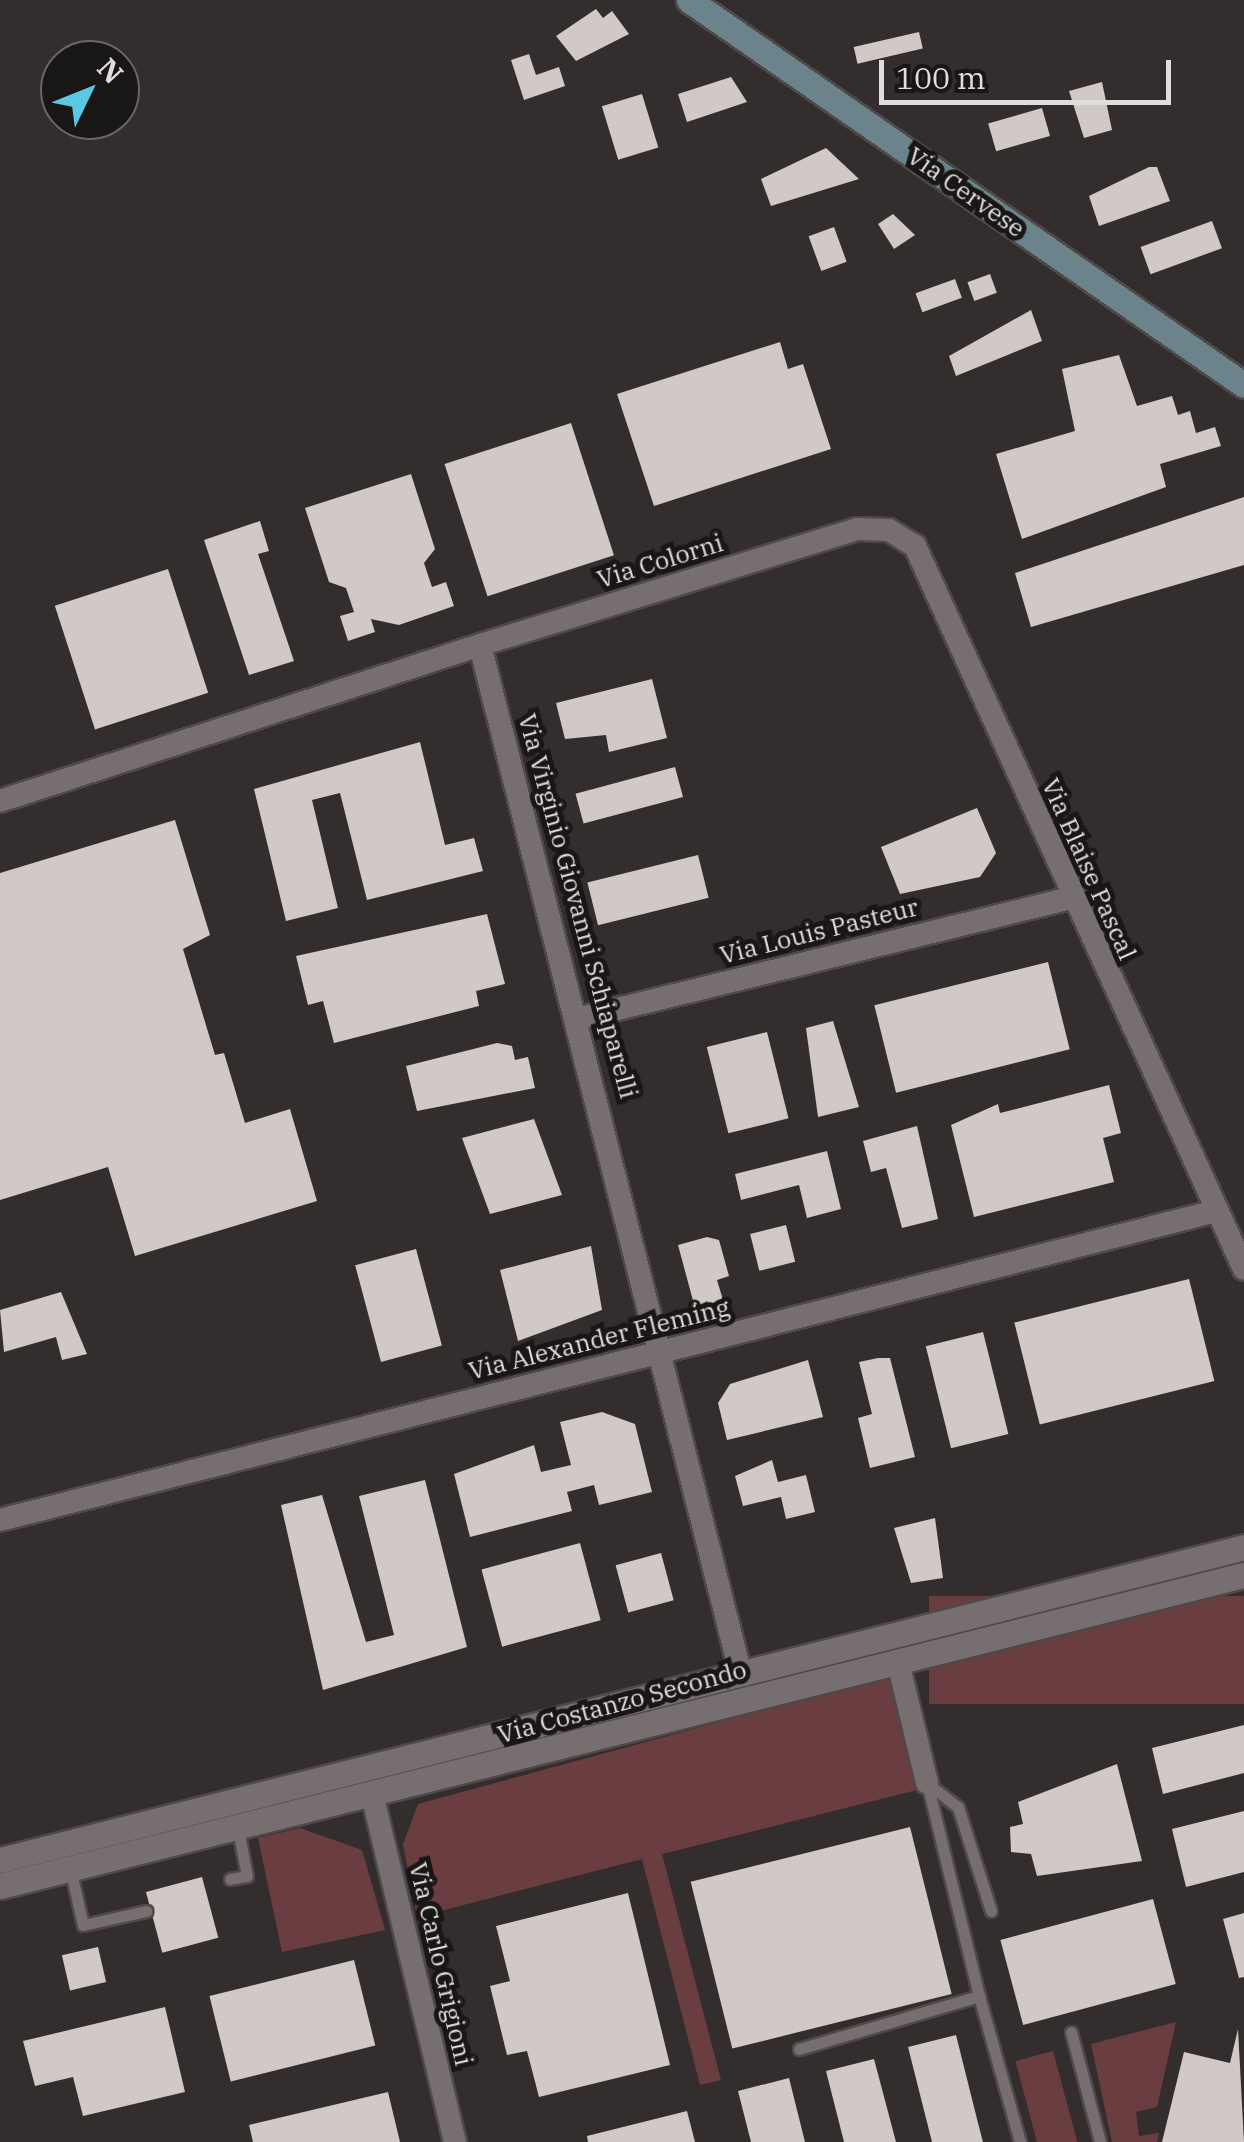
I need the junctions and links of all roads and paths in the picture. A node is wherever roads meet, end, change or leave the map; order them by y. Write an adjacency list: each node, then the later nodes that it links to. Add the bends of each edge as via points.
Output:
1 (689, 0): 2 (main road, Via Cervese)
2 (1244, 384)
3 (857, 529): 4 (street, Via Colorni); 6 (street, Via Blaise Pascal, via 890,530 915,546)
4 (480, 645): 5 (street); 7 (street, Via Virginio Giovanni Schiaparelli)
5 (0, 801)
6 (1071, 898): 7 (street, Via Louis Pasteur); 8 (street, Via Blaise Pascal)
7 (580, 1018): 10 (street, Via Virginio Giovanni Schiaparelli)
8 (1212, 1212): 9 (street, Via Blaise Pascal); 10 (street, Via Alexander Fleming)
9 (1244, 1269)
10 (662, 1351): 11 (street, Via Alexander Fleming); 15 (street, Via Virginio Giovanni Schiaparelli)
11 (0, 1520)
12 (1244, 1547): 15 (street, Via Costanzo Secondo)
13 (1244, 1575): 14 (street, Via Costanzo Secondo)
14 (898, 1662): 16 (street); 17 (street, Via Costanzo Secondo)
15 (740, 1671): 19 (street, Via Costanzo Secondo)
16 (927, 1783): 24 (lane, via 958,1807); 25 (lane)
17 (373, 1798): 18 (street, Via Costanzo Secondo); 28 (street, Via Carlo Grigioni)
18 (238, 1829): 20 (street, Via Costanzo Secondo); 21 (lane, via 247,1876)
19 (0, 1860)
20 (70, 1868): 22 (street, Via Costanzo Secondo); 23 (lane, via 83,1926)
21 (230, 1879)
22 (0, 1886)
23 (146, 1911)
24 (991, 1911)
25 (979, 1996): 27 (lane); 29 (lane)
26 (1071, 2032): 30 (lane)
27 (799, 2049)
28 (455, 2142)
29 (1020, 2142)
30 (1100, 2142)

